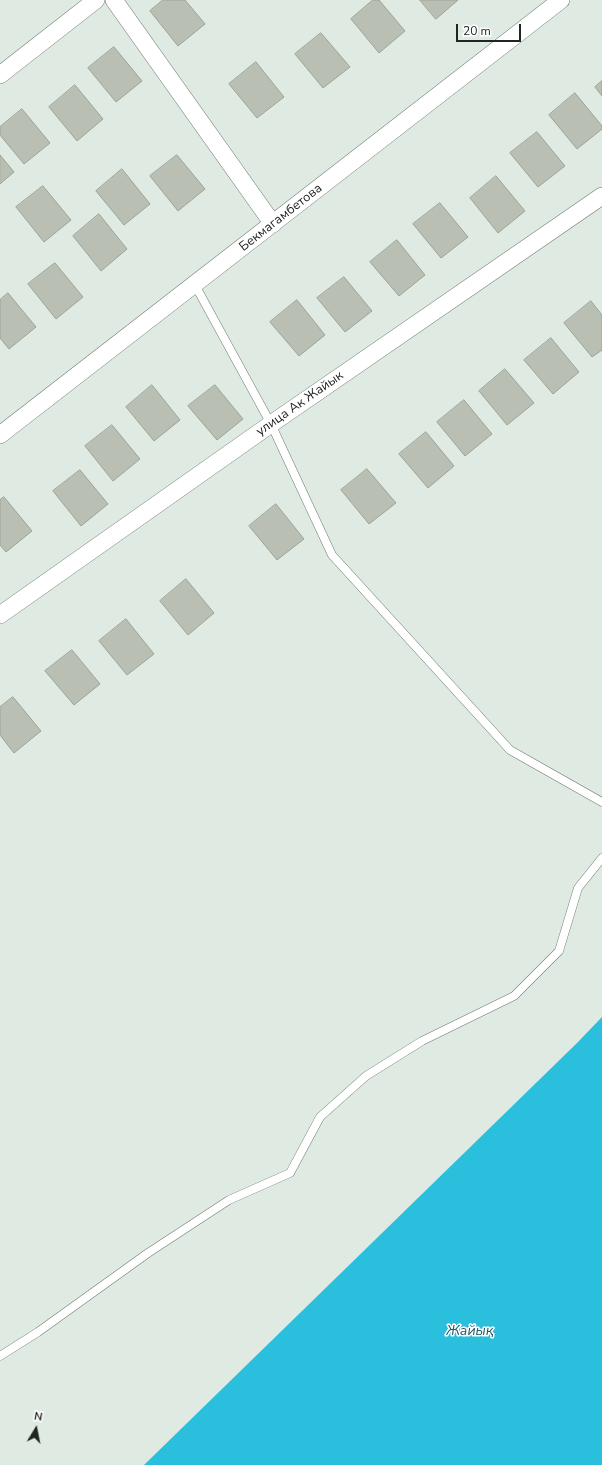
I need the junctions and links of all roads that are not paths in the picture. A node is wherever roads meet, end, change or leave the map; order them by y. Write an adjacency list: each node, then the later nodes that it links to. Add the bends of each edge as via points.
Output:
1 (96, 0): 4 (street)
2 (114, 0): 6 (street)
3 (561, 0): 6 (street, Бекмагамбетова)
4 (0, 75)
5 (602, 196): 8 (street, улица Ак Жайык)
6 (273, 224): 7 (street, Бекмагамбетова)
7 (195, 285): 8 (lane); 9 (street, Бекмагамбетова)
8 (271, 424): 10 (street, улица Ак Жайык); 11 (lane, via 332,555 510,750)
9 (0, 435)
10 (0, 616)
11 (602, 802)
12 (602, 858): 13 (lane, via 578,888 559,951 514,996 422,1041 366,1076 320,1117 290,1173 230,1200)
13 (0, 1356)

